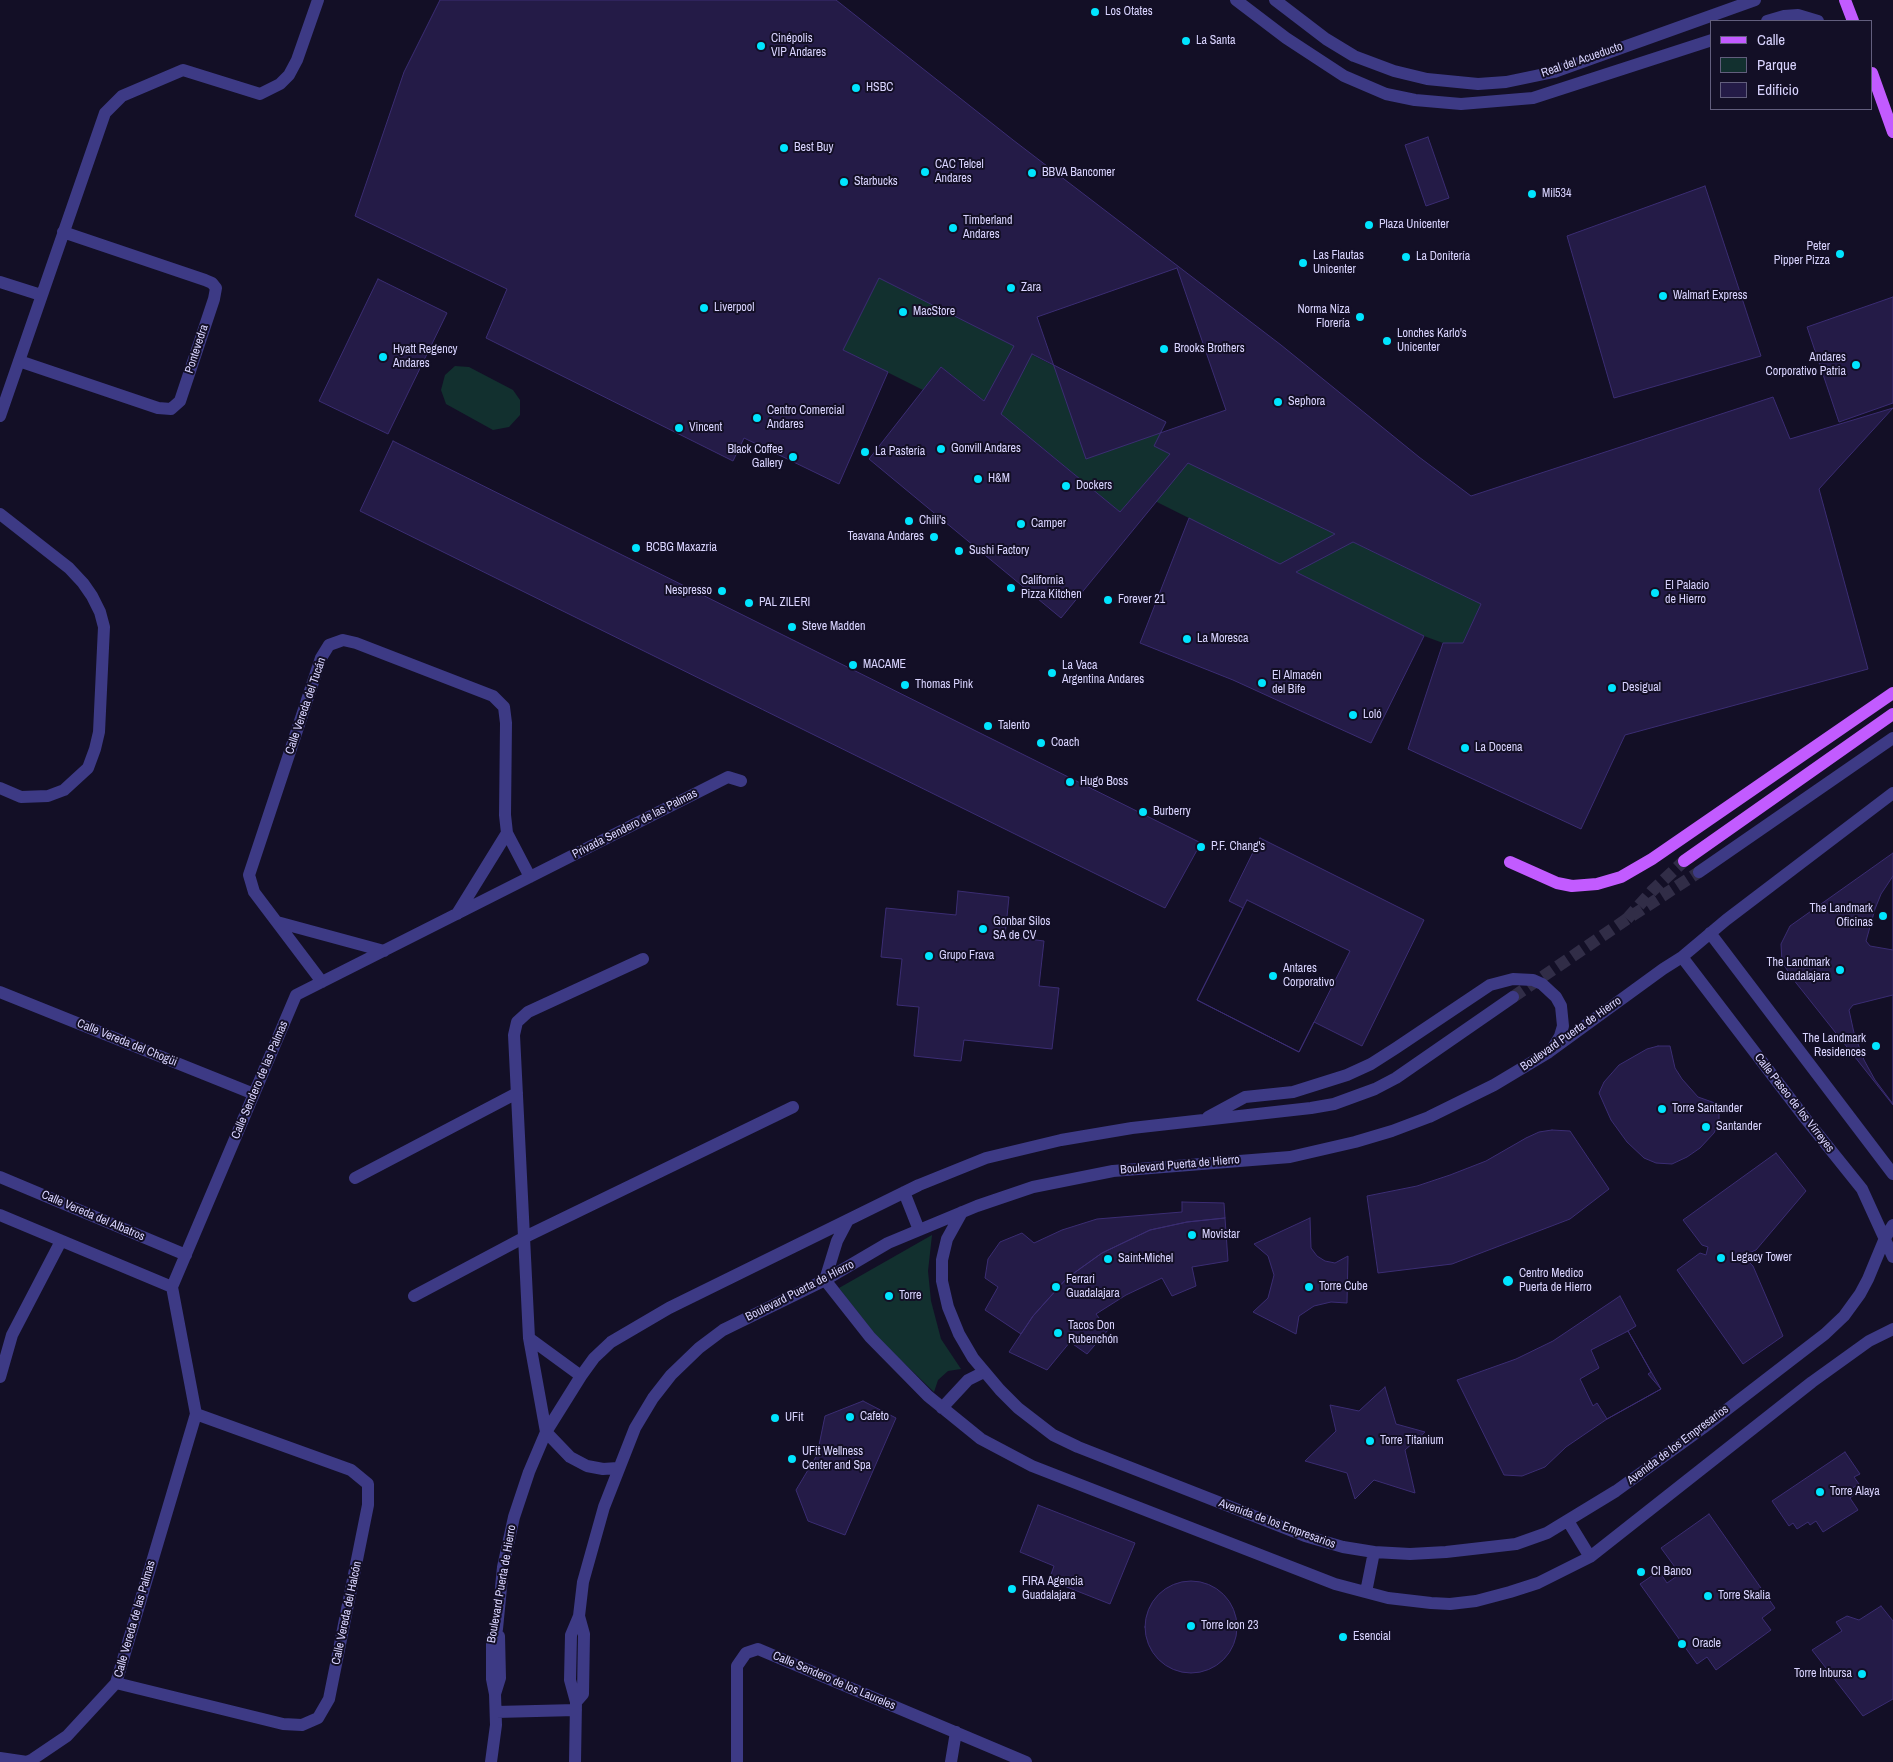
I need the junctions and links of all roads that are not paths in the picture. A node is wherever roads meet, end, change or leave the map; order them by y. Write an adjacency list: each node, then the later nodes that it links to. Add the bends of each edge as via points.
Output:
1 (318, 0): 12 (street, via 297,60 289,75 270,90 260,94 183,70 128,92 112,104 101,122)
2 (1236, 0): 9 (street, Real del Acueducto, via 1344,76 1386,94 1460,104 1533,98)
3 (1275, 0): 4 (street, Real del Acueducto, via 1354,56 1427,79 1478,84 1554,72)
4 (1754, 0)
5 (1845, 0): 8 (main road)
6 (1770, 20): 7 (street, via 1798,14)
7 (1815, 20)
8 (1853, 20)
9 (1710, 41)
10 (1873, 76): 11 (main road)
11 (1893, 132)
12 (63, 232): 14 (street); 15 (street, Pontevedra, via 205,280 216,288 180,401 171,409 158,408)
13 (0, 282): 14 (street)
14 (41, 295): 15 (street)
15 (19, 361): 16 (street)
16 (0, 416)
17 (0, 514): 22 (street, via 69,568 83,583 100,612 104,627 99,732 88,768 64,790 48,796 21,797)
18 (1893, 693): 26 (main road, via 1621,877 1597,884 1572,886 1557,883)
19 (1893, 714): 25 (main road)
20 (1893, 738): 27 (street)
21 (741, 781): 28 (street, Privada Sendero de las Palmas, via 728,777)
22 (0, 788)
23 (1893, 794): 31 (street, Boulevard Puerta de Hierro)
24 (507, 833): 28 (street, Calle Vereda del Tucán); 29 (street); 30 (street, Calle Vereda del Tucán, via 504,815 504,707 493,696 356,643 343,640 329,645 318,667 250,875 254,892)
25 (1684, 861)
26 (1510, 862)
27 (1699, 872)
28 (530, 877): 29 (street, Calle Sendero de las Palmas)
29 (457, 914): 32 (street, Calle Sendero de las Palmas)
30 (277, 922): 32 (street); 35 (street, Calle Vereda del Tucán)
31 (1710, 934): 33 (street, Boulevard Puerta de Hierro); 43 (street)
32 (384, 951): 35 (street, Calle Sendero de las Palmas)
33 (1682, 957): 38 (street, Boulevard Puerta de Hierro); 53 (street, Calle Paseo de los Virreyes, via 1862,1189)
34 (643, 959): 39 (street, via 528,1012 517,1022 514,1035)
35 (322, 982): 40 (street, Calle Sendero de las Palmas, via 296,995)
36 (0, 992): 40 (street, Calle Vereda del Chogüi)
37 (1513, 997): 42 (street, Boulevard Puerta de Hierro, via 1396,1078 1354,1098 1311,1108)
38 (1549, 1052): 42 (street, via 1560,1036 1561,1006 1542,984 1513,979 1490,985 1371,1064 1347,1075 1293,1092 1246,1098); 47 (street, Boulevard Puerta de Hierro, via 1494,1085 1429,1117 1335,1147 1290,1157 1113,1171 1033,1188)
39 (517, 1093): 45 (street); 52 (street)
40 (254, 1094): 55 (street, Calle Sendero de las Palmas)
41 (793, 1106): 52 (street)
42 (1204, 1120): 46 (street, Boulevard Puerta de Hierro, via 1061,1140 986,1158)
43 (1893, 1174)
44 (0, 1177): 55 (street, Calle Vereda del Albatros)
45 (355, 1178)
46 (904, 1192): 49 (street, Boulevard Puerta de Hierro); 51 (street)
47 (962, 1212): 51 (street, Boulevard Puerta de Hierro); 62 (street, Avenida de los Empresarios, via 947,1239 942,1281 959,1334)
48 (0, 1215): 54 (street)
49 (848, 1220): 57 (street, via 837,1241); 63 (street, Boulevard Puerta de Hierro, via 669,1308 611,1342)
50 (1893, 1225): 53 (street, Avenida de los Empresarios)
51 (918, 1230): 57 (street, Boulevard Puerta de Hierro, via 888,1243)
52 (525, 1236): 59 (street); 61 (street)
53 (1885, 1238): 56 (street, Calle Paseo de los Virreyes); 69 (street, Avenida de los Empresarios, via 1860,1294 1825,1334 1652,1466)
54 (61, 1241): 58 (street); 64 (street, via 12,1335)
55 (186, 1255): 58 (street, Calle Sendero de las Palmas)
56 (1893, 1257)
57 (825, 1280): 65 (street, via 870,1337); 68 (street, Boulevard Puerta de Hierro, via 723,1330 699,1348 653,1398 635,1428)
58 (172, 1287): 66 (street)
59 (414, 1296)
60 (1893, 1329): 71 (street, via 1869,1341 1812,1382)
61 (529, 1338): 63 (street); 67 (street)
62 (984, 1372): 65 (street, via 968,1380); 70 (street, Avenida de los Empresarios, via 1018,1408 1053,1435 1078,1447 1305,1536)
63 (581, 1376): 67 (street, Boulevard Puerta de Hierro)
64 (0, 1377)
65 (942, 1408): 72 (street, via 980,1439 1032,1466 1335,1584)
66 (196, 1414): 73 (street, Calle Vereda de las Palmas); 73 (street, Calle Vereda del Halcón, via 351,1470 368,1484 368,1505 329,1699 318,1718 302,1725 284,1724)
67 (546, 1432): 68 (street, via 570,1457 587,1466); 75 (street, Boulevard Puerta de Hierro, via 514,1517 504,1567 497,1629 500,1678)
68 (618, 1468): 74 (street, Boulevard Puerta de Hierro, via 592,1546 579,1616 571,1634 570,1680)
69 (1568, 1521): 70 (street, Avenida de los Empresarios, via 1516,1544 1446,1552); 71 (street)
70 (1374, 1552): 72 (street)
71 (1590, 1557): 72 (street, via 1538,1583 1476,1601 1431,1603)
72 (1366, 1592)
73 (116, 1684): 77 (street, Calle Vereda de las Palmas, via 67,1736 33,1759 27,1762)
74 (576, 1706): 75 (street); 79 (street, Boulevard Puerta de Hierro)
75 (496, 1712): 78 (street, Boulevard Puerta de Hierro)
76 (956, 1732): 80 (street, Calle Sendero de los Laureles, via 758,1649 746,1653 737,1666); 81 (street); 82 (street, Calle Sendero de los Laureles)
77 (0, 1758)
78 (491, 1762)
79 (575, 1762)
80 (737, 1762)
81 (951, 1762)
82 (1026, 1762)

